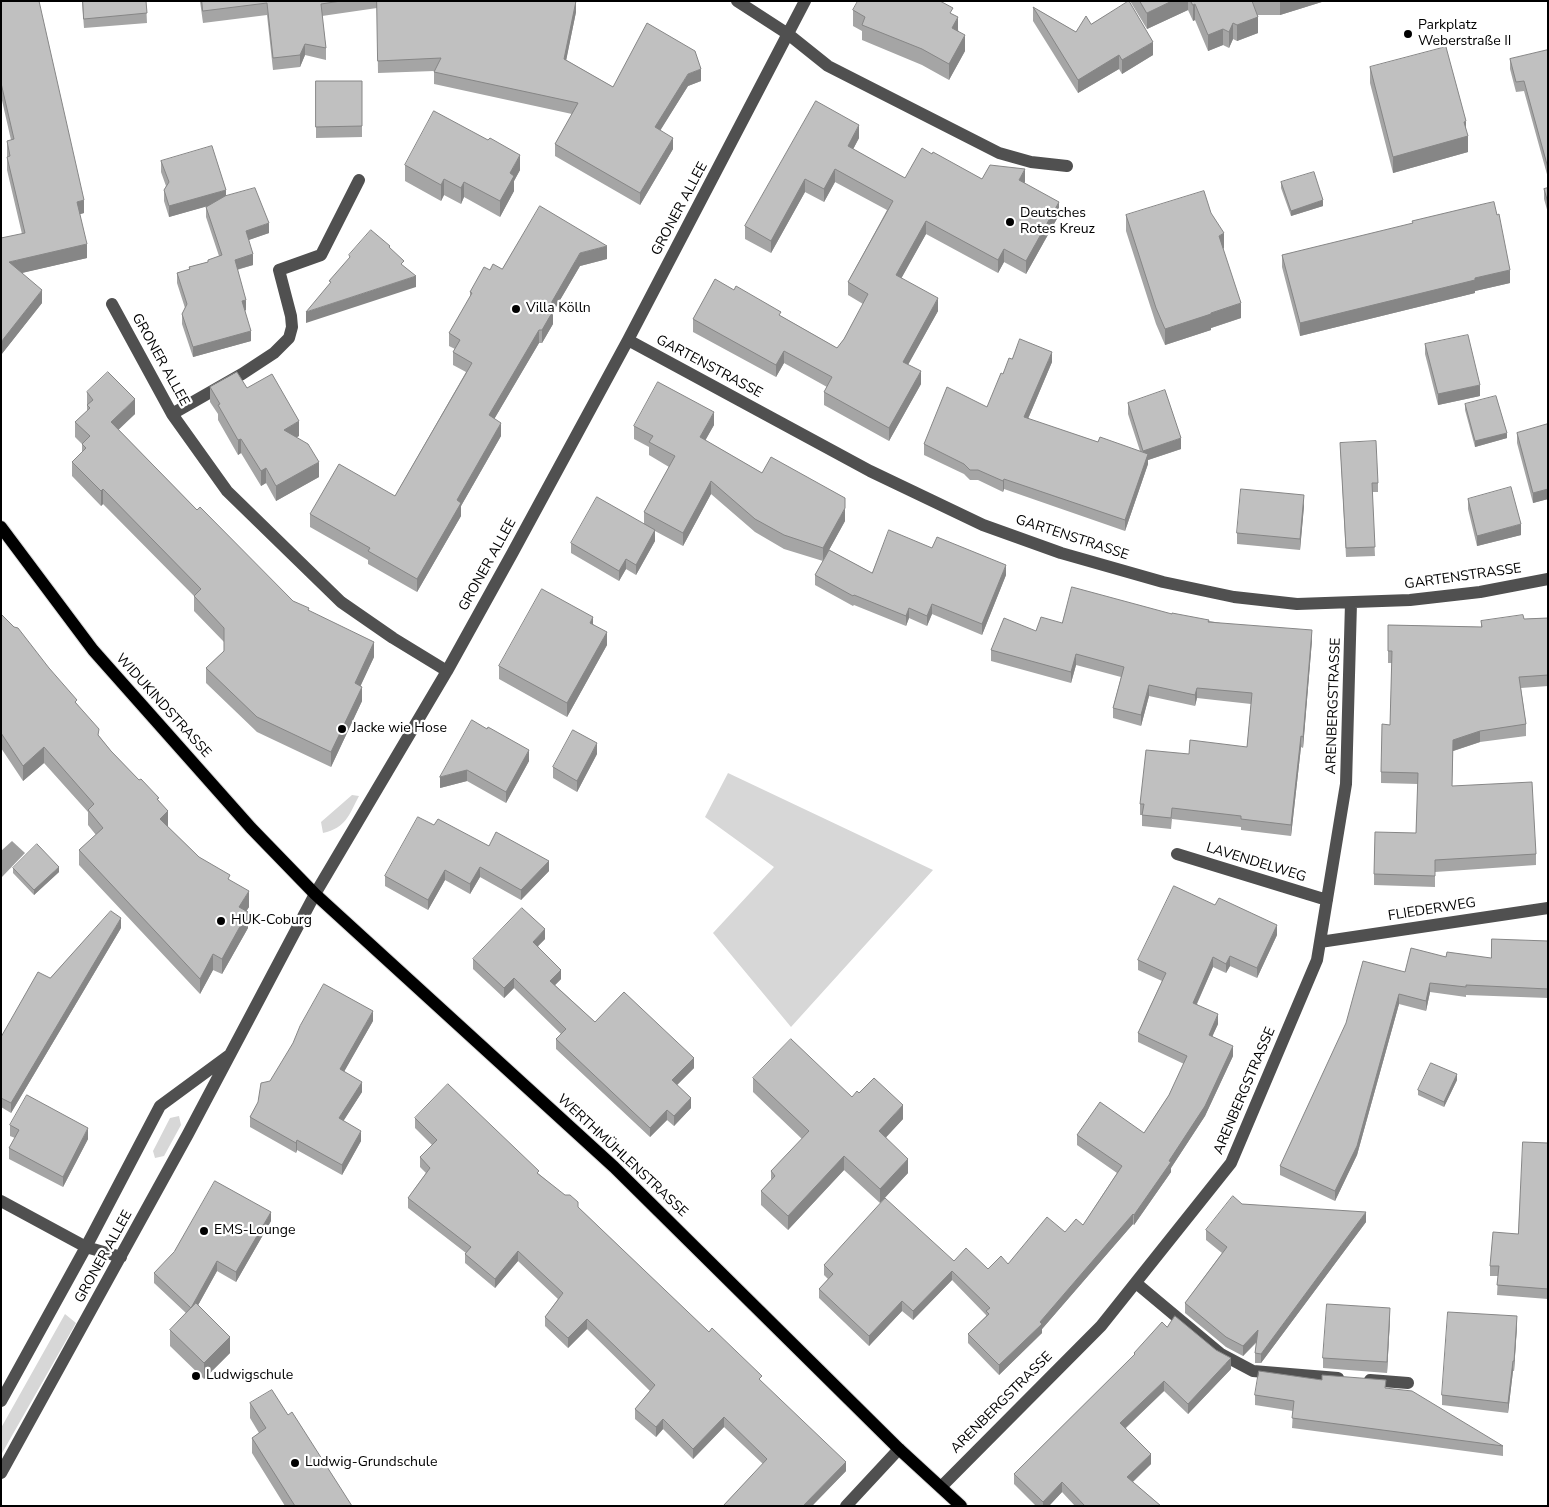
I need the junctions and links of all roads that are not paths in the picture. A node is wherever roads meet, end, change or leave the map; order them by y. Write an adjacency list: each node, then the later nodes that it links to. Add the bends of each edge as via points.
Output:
1 (737, 1): 3 (street)
2 (805, 1): 3 (street, GRONER ALLEE)
3 (788, 34): 4 (street, via 828,66 999,153 1031,162); 7 (street, GRONER ALLEE)
4 (1067, 166)
5 (358, 180): 8 (street, via 321,255 279,270 291,316 289,338 274,353 242,374)
6 (112, 304): 8 (street, GRONER ALLEE)
7 (628, 340): 11 (street, GARTENSTRASSE, via 870,470 984,525 1052,550 1163,582 1234,598 1297,604); 12 (street, GRONER ALLEE)
8 (172, 414): 12 (street, GRONER ALLEE, via 226,491 341,602)
9 (1, 527): 14 (main road, WIDUKINDSTRASSE, via 93,650 244,820)
10 (1548, 578): 11 (street, GARTENSTRASSE, via 1410,600)
11 (1351, 603): 15 (street, ARENBERGSTRASSE, via 1346,784)
12 (447, 671): 14 (street, GRONER ALLEE)
13 (1176, 854): 15 (street, LAVENDELWEG)
14 (315, 894): 18 (street, GRONER ALLEE); 25 (main road, WERTHMÜHLENSTRASSE, via 614,1166)
15 (1327, 900): 17 (street, ARENBERGSTRASSE)
16 (1548, 908): 17 (street, FLIEDERWEG)
17 (1320, 942): 22 (street, ARENBERGSTRASSE, via 1317,960 1231,1163)
18 (230, 1055): 20 (street, GRONER ALLEE, via 160,1106); 21 (street, GRONER ALLEE)
19 (1, 1201): 20 (street)
20 (86, 1247): 21 (street); 24 (street, GRONER ALLEE)
21 (121, 1257): 26 (street, GRONER ALLEE)
22 (1136, 1283): 23 (street, via 1221,1354 1253,1371); 27 (street, ARENBERGSTRASSE, via 1101,1326)
23 (1408, 1383)
24 (1, 1401)
25 (899, 1449): 27 (main road, WERTHMÜHLENSTRASSE); 28 (street)
26 (1, 1473)
27 (941, 1486): 29 (main road, WERTHMÜHLENSTRASSE)
28 (846, 1506)
29 (961, 1506)

